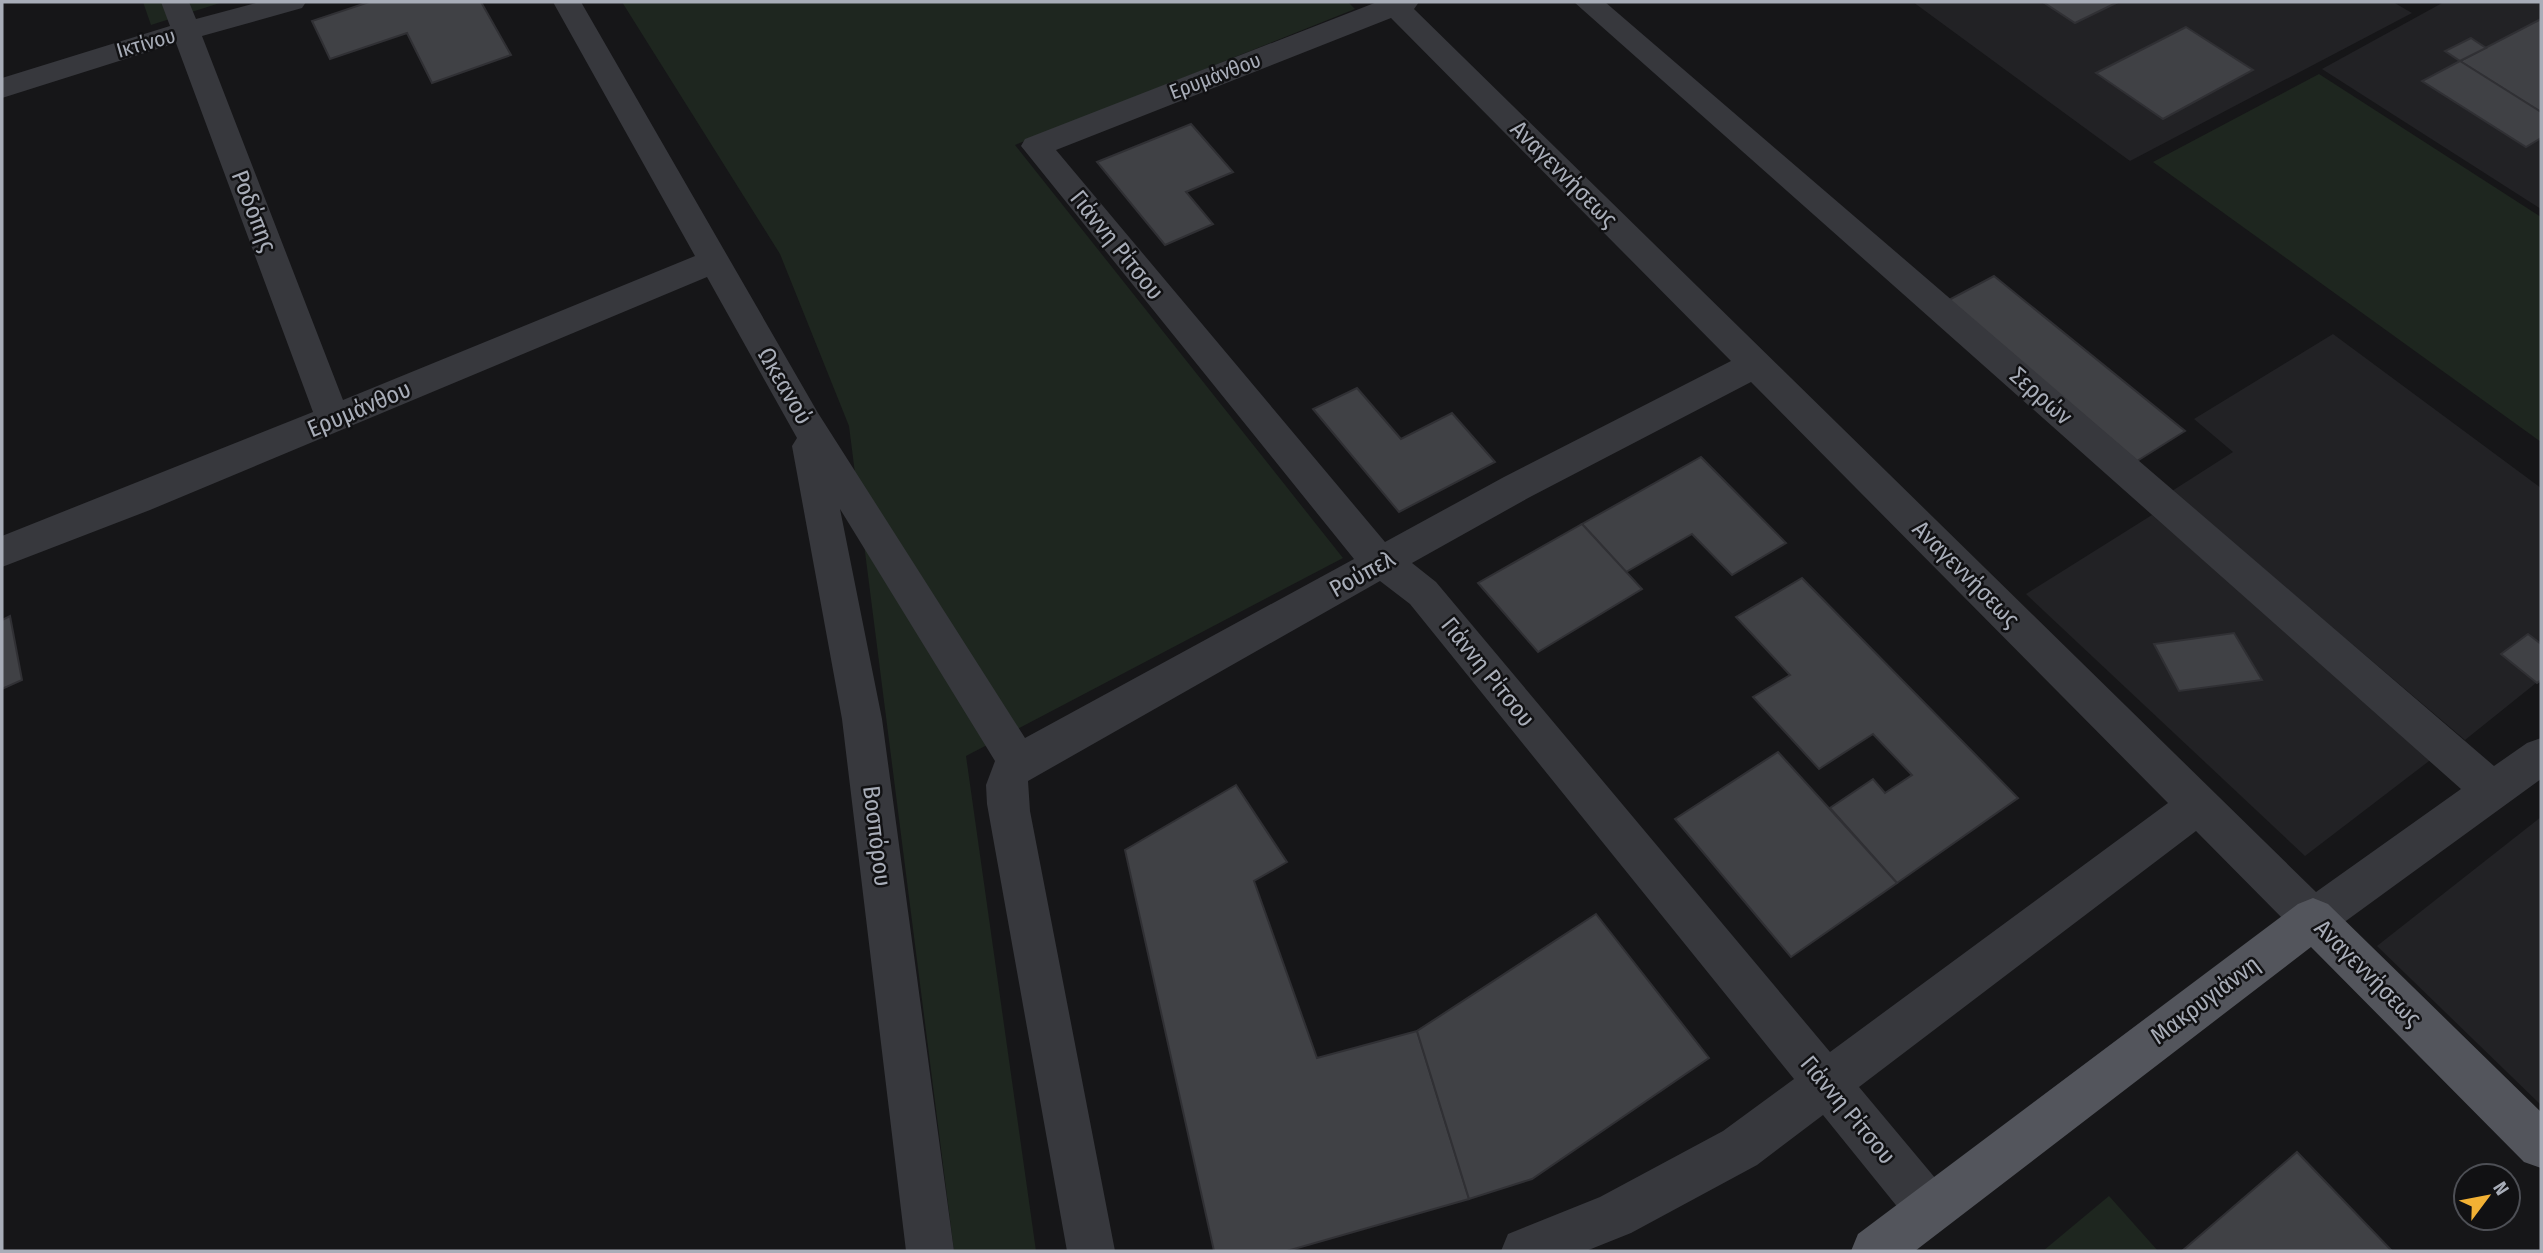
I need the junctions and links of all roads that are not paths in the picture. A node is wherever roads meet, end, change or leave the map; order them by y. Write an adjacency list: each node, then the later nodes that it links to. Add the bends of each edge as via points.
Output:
1 (175, 2): 6 (street, Ροδόπης)
2 (292, 2): 6 (street, Ικτίνου)
3 (567, 2): 9 (street, Ωκεανού)
4 (1588, 2): 17 (street, Σερρών)
5 (1397, 3): 8 (street, Ερυμάνθου); 10 (street, Αναγεννήσεως)
6 (186, 32): 7 (street, Ικτίνου); 11 (street, Ροδόπης)
7 (2, 88)
8 (1036, 146): 14 (street, Γιάννη Ρίτσου, via 1350,530)
9 (714, 261): 11 (street, Ερυμάνθου); 12 (street, Ωκεανού)
10 (1755, 364): 14 (street, Ρούπελ, via 1517,487); 18 (street, Αναγεννήσεως)
11 (333, 420): 13 (street, Ερυμάνθου)
12 (806, 423): 16 (street, Ωκεανού); 23 (street, Βοσπόρου, via 862,719)
13 (2, 552)
14 (1383, 563): 16 (street, Ρούπελ); 20 (street, Γιάννη Ρίτσου, via 1423,593)
15 (2541, 757): 17 (street, Μακρυγιάννη)
16 (1018, 763): 24 (street, via 1006,778 1009,811)
17 (2493, 791): 19 (street, Μακρυγιάννη)
18 (2198, 805): 19 (street, Αναγεννήσεως); 20 (street)
19 (2313, 919): 21 (main road, Αναγεννήσεως); 22 (main road, Μακρυγιάννη)
20 (1826, 1084): 22 (street, Γιάννη Ρίτσου); 25 (street, via 1740,1148 1614,1216)
21 (2541, 1145)
22 (1929, 1208): 26 (main road, Μακρυγιάννη)
23 (930, 1251)
24 (1091, 1251)
25 (1525, 1251)
26 (1875, 1251)

